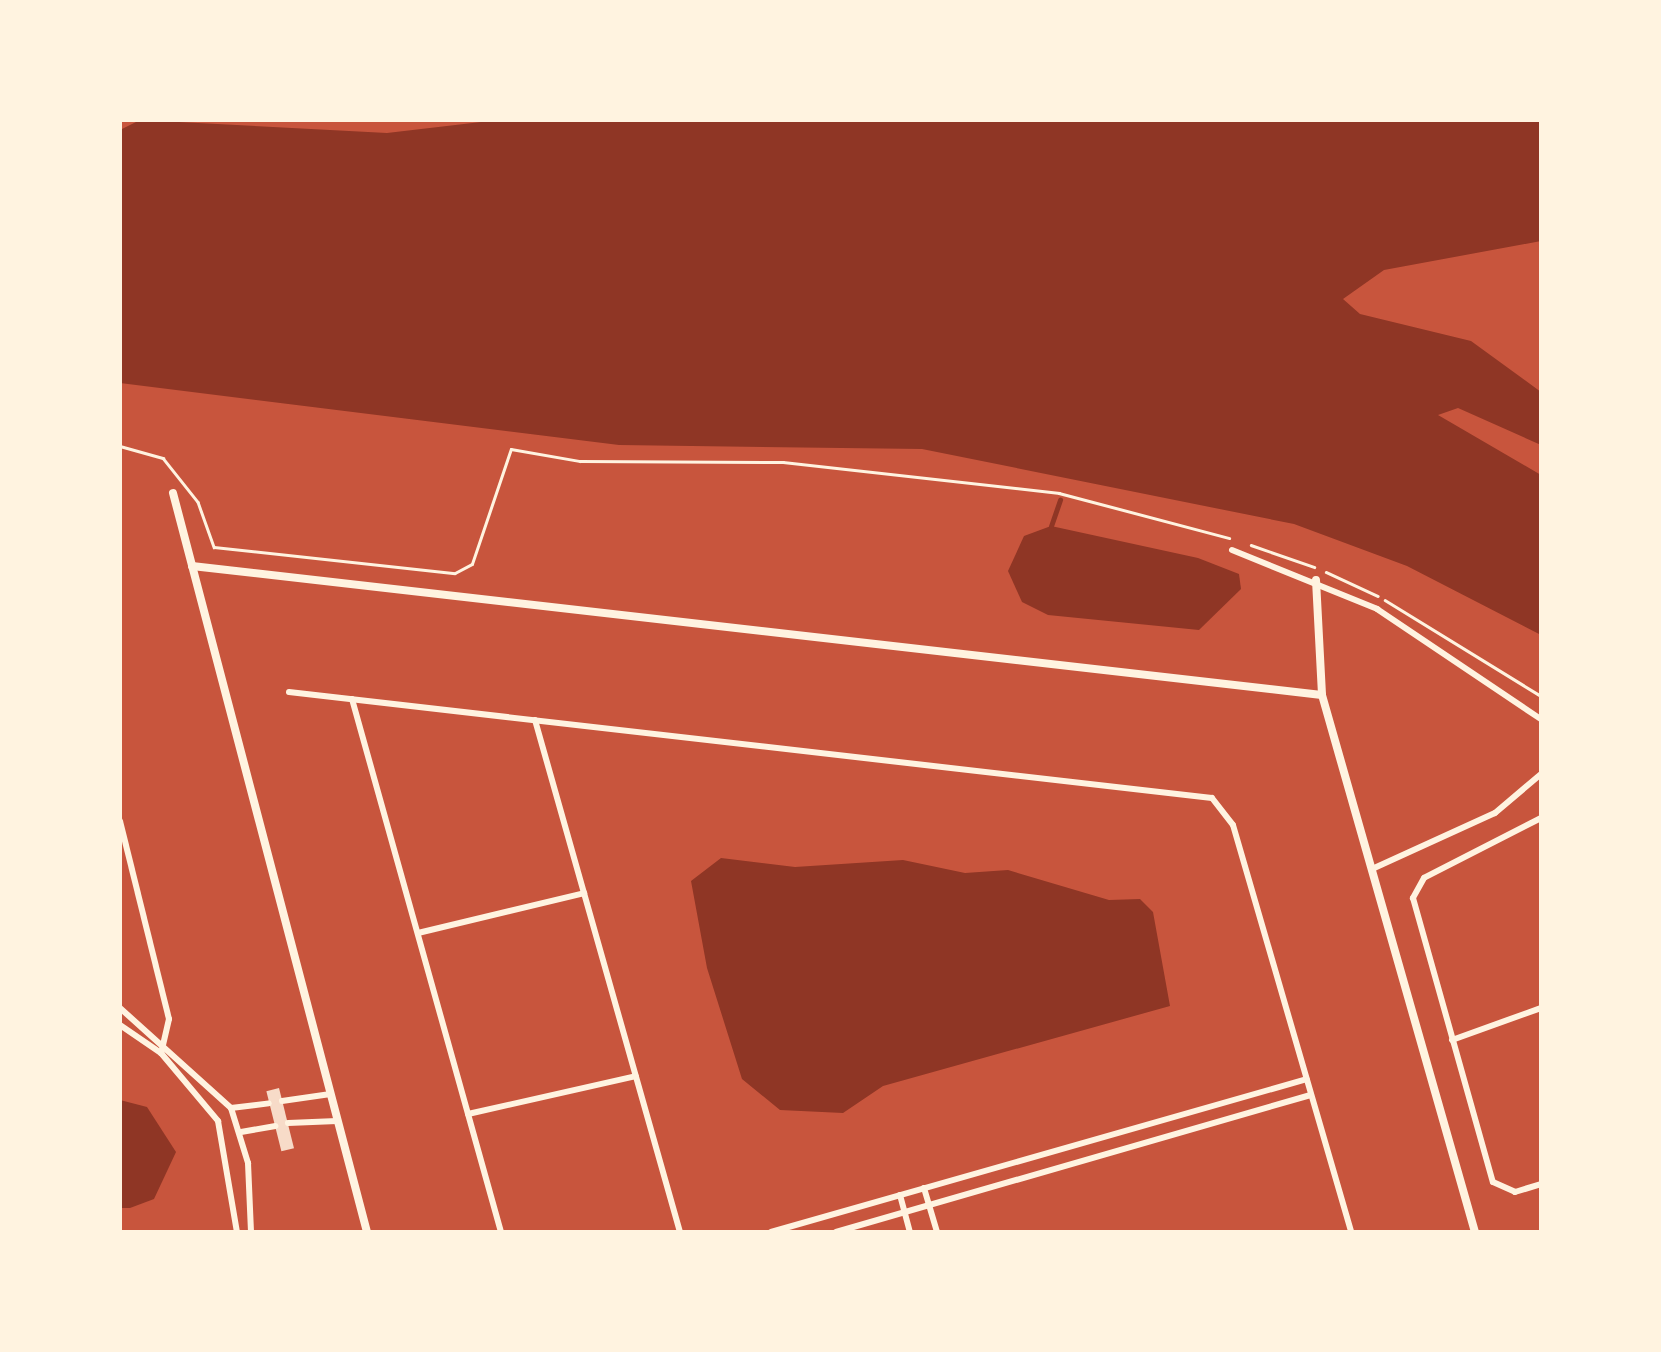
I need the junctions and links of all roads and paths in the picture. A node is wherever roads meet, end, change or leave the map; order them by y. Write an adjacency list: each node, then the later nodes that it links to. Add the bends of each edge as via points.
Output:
1 (120, 446): 8 (path, via 163,458 201,506 214,546 455,574 472,564 508,450 580,461 783,462 1081,497 1345,580)
2 (173, 493): 4 (street)
3 (1232, 550): 5 (street)
4 (192, 566): 7 (street); 26 (street)
5 (1316, 580): 7 (street); 11 (street, via 1408,627)
6 (290, 692): 9 (street)
7 (1322, 695): 15 (street)
8 (1541, 696)
9 (352, 699): 10 (street); 17 (street)
10 (535, 720): 16 (street); 25 (street, via 1212,798 1234,825)
11 (1541, 720)
12 (1541, 774): 15 (street, via 1494,813)
13 (1541, 818): 21 (street, via 1424,878 1414,892)
14 (120, 820): 22 (street, via 170,1020)
15 (1372, 869): 51 (street)
16 (584, 892): 17 (street); 24 (street)
17 (418, 933): 31 (street)
18 (120, 1008): 22 (street)
19 (1541, 1008): 21 (street)
20 (120, 1025): 23 (street)
21 (1452, 1040): 36 (street, via 1493,1182 1509,1191)
22 (167, 1042): 23 (street); 30 (street)
23 (160, 1053): 41 (street, via 222,1130)
24 (636, 1076): 31 (street); 45 (street)
25 (1307, 1080): 27 (street); 37 (street)
26 (330, 1094): 28 (street); 32 (street)
27 (1312, 1095): 39 (street); 50 (street)
28 (282, 1101)
29 (269, 1103): 30 (street)
30 (231, 1108): 35 (street)
31 (468, 1114): 44 (street)
32 (338, 1121): 33 (street); 43 (street)
33 (288, 1123)
34 (275, 1126): 35 (street)
35 (241, 1132): 42 (street)
36 (1541, 1184)
37 (924, 1188): 38 (street); 39 (street)
38 (900, 1195): 40 (street); 46 (street)
39 (929, 1205): 40 (street); 49 (street)
40 (904, 1212): 47 (street); 48 (street)
41 (237, 1232)
42 (251, 1232)
43 (367, 1232)
44 (502, 1232)
45 (680, 1232)
46 (771, 1232)
47 (836, 1232)
48 (910, 1232)
49 (937, 1232)
50 (1351, 1232)
51 (1475, 1232)

